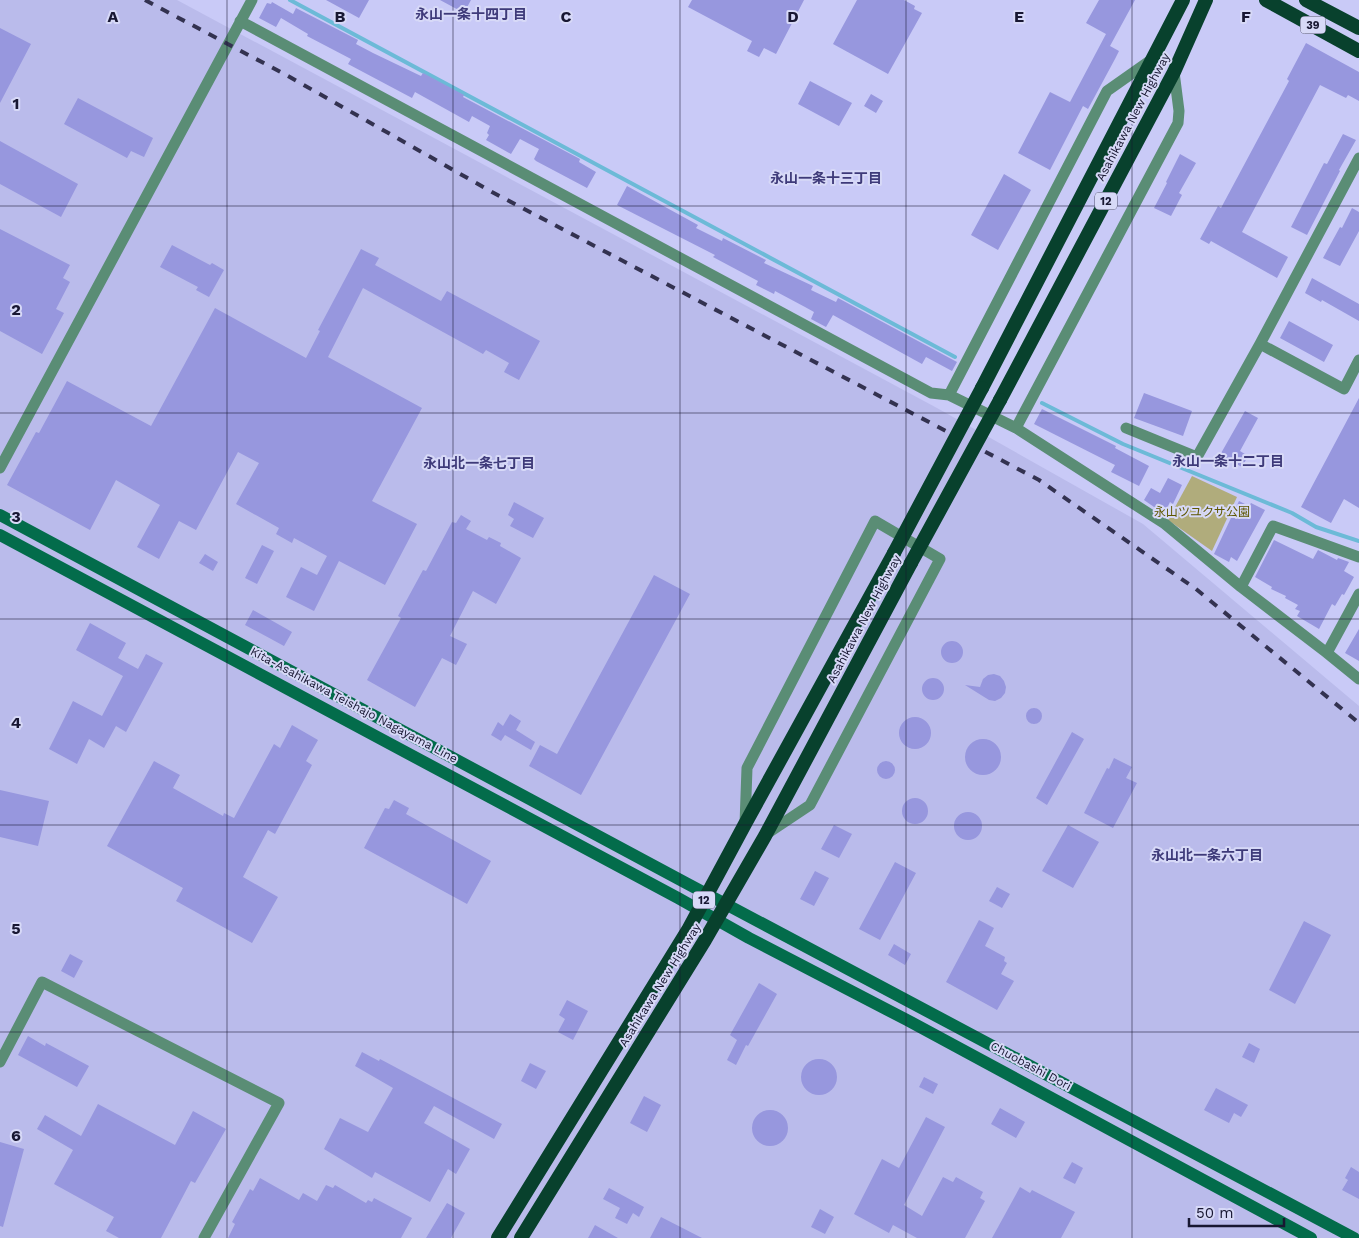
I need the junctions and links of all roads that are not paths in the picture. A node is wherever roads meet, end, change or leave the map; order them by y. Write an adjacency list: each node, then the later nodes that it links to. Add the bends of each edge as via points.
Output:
1 (252, 0): 6 (street)
2 (1183, 0): 9 (highway, Asahikawa New Highway / 12)
3 (1206, 0): 10 (highway, Asahikawa New Highway / 12)
4 (1266, 0): 8 (highway, 39)
5 (1306, 0): 7 (highway, 39)
6 (240, 22): 14 (street, via 931,393); 17 (street)
7 (1359, 28)
8 (1359, 51)
9 (1151, 60): 14 (street, via 1108,92); 25 (highway, Asahikawa New Highway / 12, bridge, via 982,388)
10 (1174, 72): 15 (street, via 1178,123); 26 (highway, Asahikawa New Highway / 12, bridge)
11 (1359, 158): 12 (street)
12 (1260, 344): 13 (street, via 1344,389); 16 (street, via 1197,457)
13 (1359, 360)
14 (949, 395): 15 (street)
15 (1016, 428): 21 (street, via 1164,524)
16 (1126, 428)
17 (0, 468)
18 (0, 515): 27 (main road, Kita-Asahikawa Teishajo Nagayama Line)
19 (0, 535): 29 (main road, Kita-Asahikawa Teishajo Nagayama Line)
20 (1359, 557): 21 (street, via 1273,526)
21 (1240, 587): 23 (street)
22 (1359, 594): 23 (street)
23 (1327, 653): 24 (street)
24 (1359, 679)
25 (745, 824): 26 (street, via 747,768 875,521 940,559 810,805); 27 (highway, Asahikawa New Highway / 12)
26 (765, 836): 28 (highway, Asahikawa New Highway / 12)
27 (708, 894): 28 (main road, Chuobashi Dori); 29 (highway, Asahikawa New Highway / 12)
28 (725, 904): 30 (highway, Asahikawa New Highway / 12); 36 (main road, Chuobashi Dori)
29 (699, 910): 30 (main road, Chuobashi Dori); 33 (highway, Asahikawa New Highway / 12)
30 (717, 920): 34 (highway, Asahikawa New Highway / 12); 35 (main road, Chuobashi Dori)
31 (0, 1062): 32 (street, via 42,982 279,1103)
32 (204, 1238)
33 (498, 1238)
34 (522, 1238)
35 (1311, 1238)
36 (1354, 1238)

